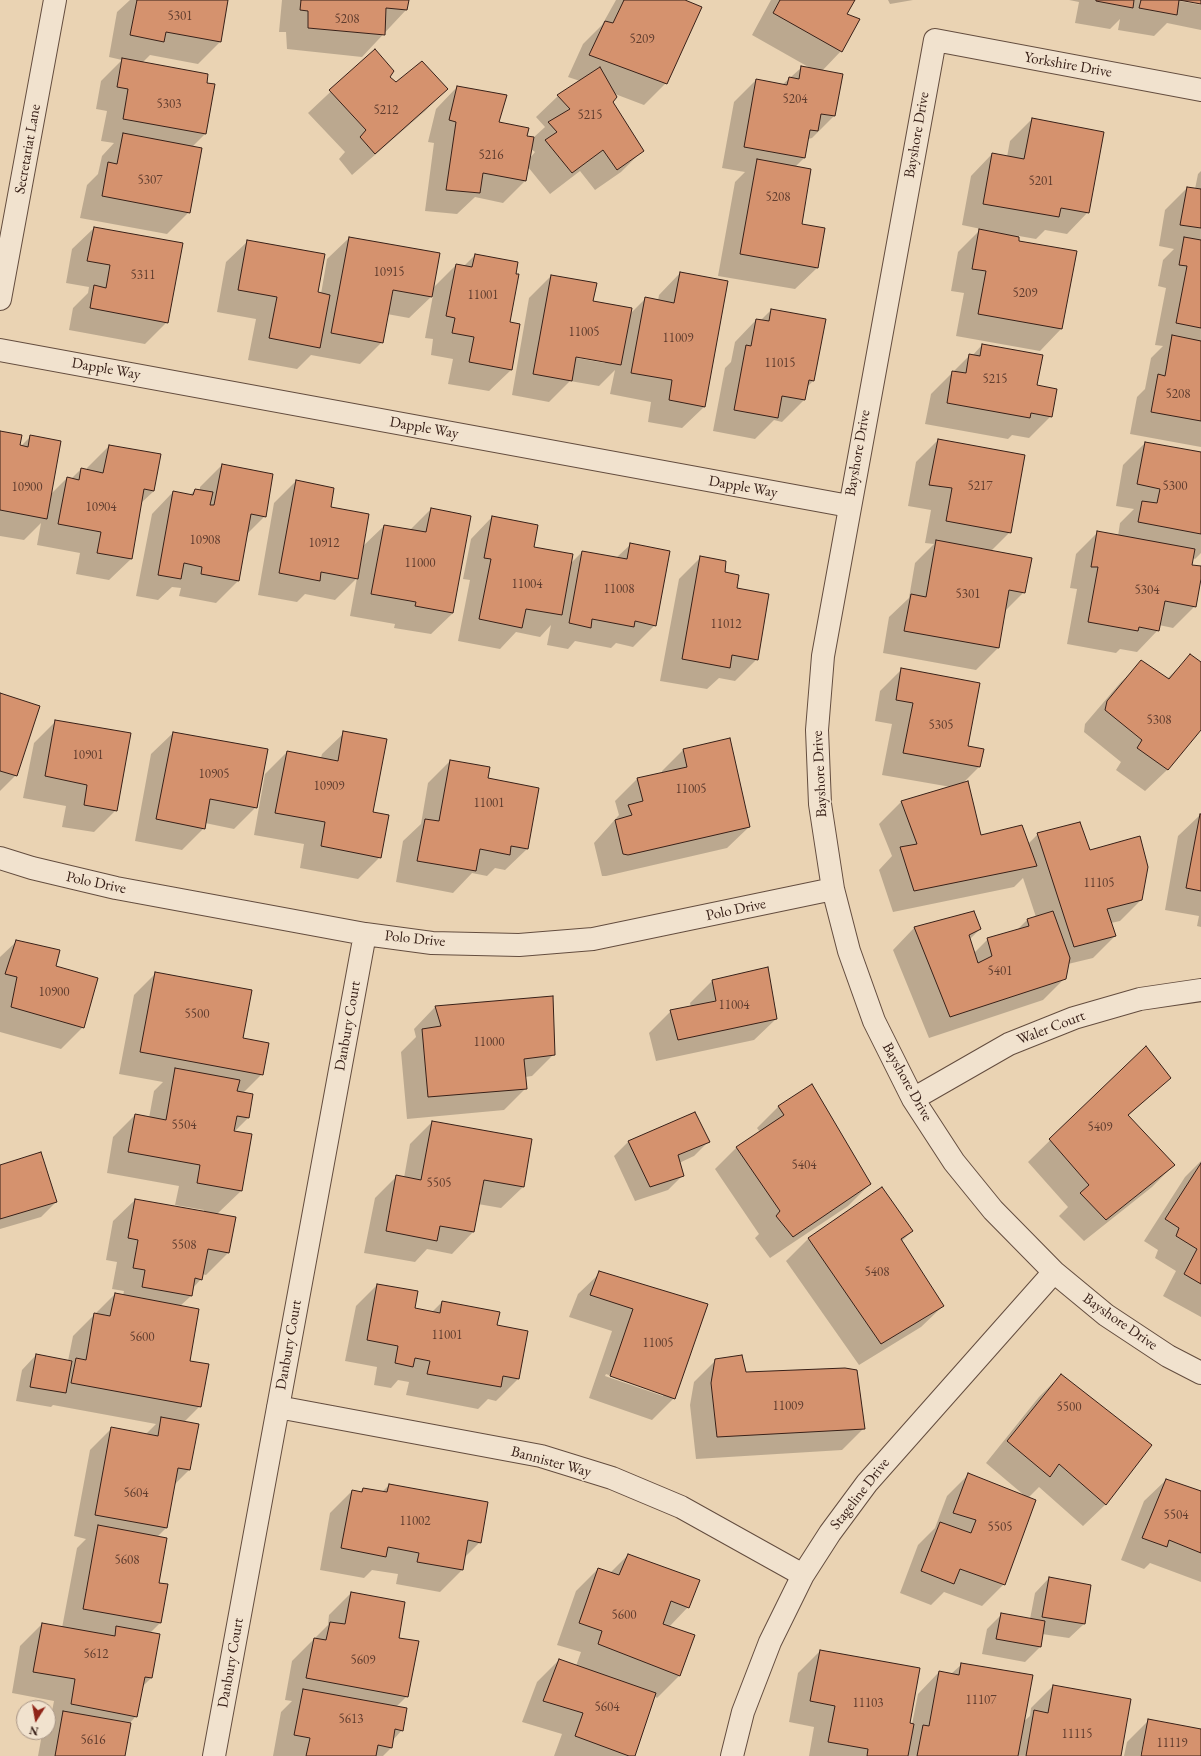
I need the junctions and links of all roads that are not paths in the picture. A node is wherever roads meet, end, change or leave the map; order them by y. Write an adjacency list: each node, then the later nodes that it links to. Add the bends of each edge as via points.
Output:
1 (55, 0): 4 (street, Secretariat Lane)
2 (934, 40): 3 (street, Yorkshire Drive); 6 (street, Bayshore Drive)
3 (1201, 90)
4 (0, 299)
5 (0, 350): 6 (street, Dapple Way)
6 (849, 506): 8 (street, Bayshore Drive, via 823,656 817,730 820,804)
7 (0, 858): 9 (street, Polo Drive, via 116,888)
8 (833, 890): 9 (street, Polo Drive, via 593,939 518,945 432,943); 11 (street, Bayshore Drive, via 849,951 874,1021)
9 (365, 934): 14 (street, Danbury Court)
10 (1201, 990): 11 (street, Waler Court, via 1140,999 1074,1018 1009,1044)
11 (913, 1099): 12 (street, Bayshore Drive, via 954,1162 993,1210)
12 (1054, 1272): 13 (street, Bayshore Drive, via 1106,1315 1168,1356); 15 (street, Stageline Drive, via 867,1483 830,1532)
13 (1201, 1373)
14 (278, 1407): 15 (street, Bannister Way, via 541,1456 612,1478 681,1507); 16 (street, Danbury Court)
15 (803, 1575): 17 (street, Stageline Drive, via 770,1642 742,1712)
16 (214, 1756)
17 (732, 1756)

